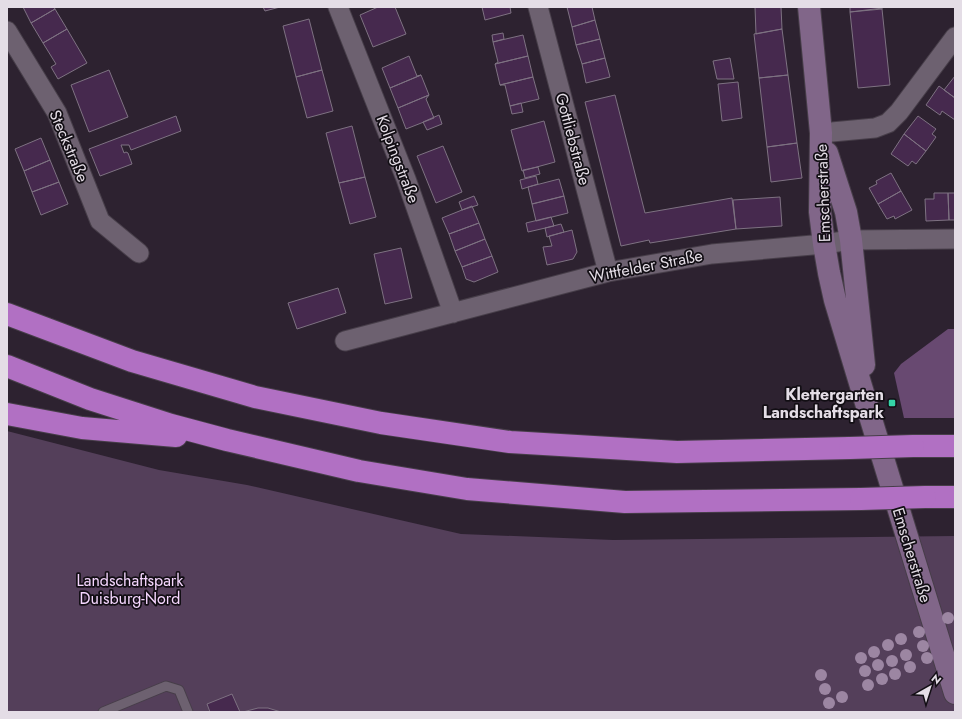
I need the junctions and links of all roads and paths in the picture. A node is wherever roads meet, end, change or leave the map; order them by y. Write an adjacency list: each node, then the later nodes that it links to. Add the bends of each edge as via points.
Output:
1 (338, 7): 12 (street, Kolpingstraße, via 406,179)
2 (538, 7): 11 (street, Gottliebstraße)
3 (809, 7): 6 (street, Emscherstraße)
4 (7, 31): 10 (street, Steckstraße, via 57,113 100,222)
5 (955, 36): 6 (street, via 888,123 875,128)
6 (821, 133): 8 (street, Emscherstraße, via 846,212); 9 (street, Emscherstraße, via 820,212)
7 (955, 239): 8 (street, Wittfelder Straße)
8 (851, 240): 9 (street, Wittfelder Straße); 17 (street, Emscherstraße)
9 (824, 244): 11 (street, Wittfelder Straße, via 712,254); 17 (street, Emscherstraße, via 835,300)
10 (139, 253)
11 (608, 272): 12 (street, Wittfelder Straße)
12 (453, 313): 14 (street, Wittfelder Straße)
13 (11, 314): 19 (highway, bridge, via 132,361 255,397 381,423 510,442 677,452)
14 (345, 341)
15 (7, 366): 18 (highway, via 90,399)
16 (7, 414): 18 (highway, via 82,428)
17 (870, 416): 21 (street, Emscherstraße)
18 (227, 440): 20 (highway, bridge, via 358,471 467,489 625,502)
19 (955, 446)
20 (955, 497)
21 (955, 693)
22 (103, 712): 23 (lane, via 166,686 179,690)
23 (188, 712)

